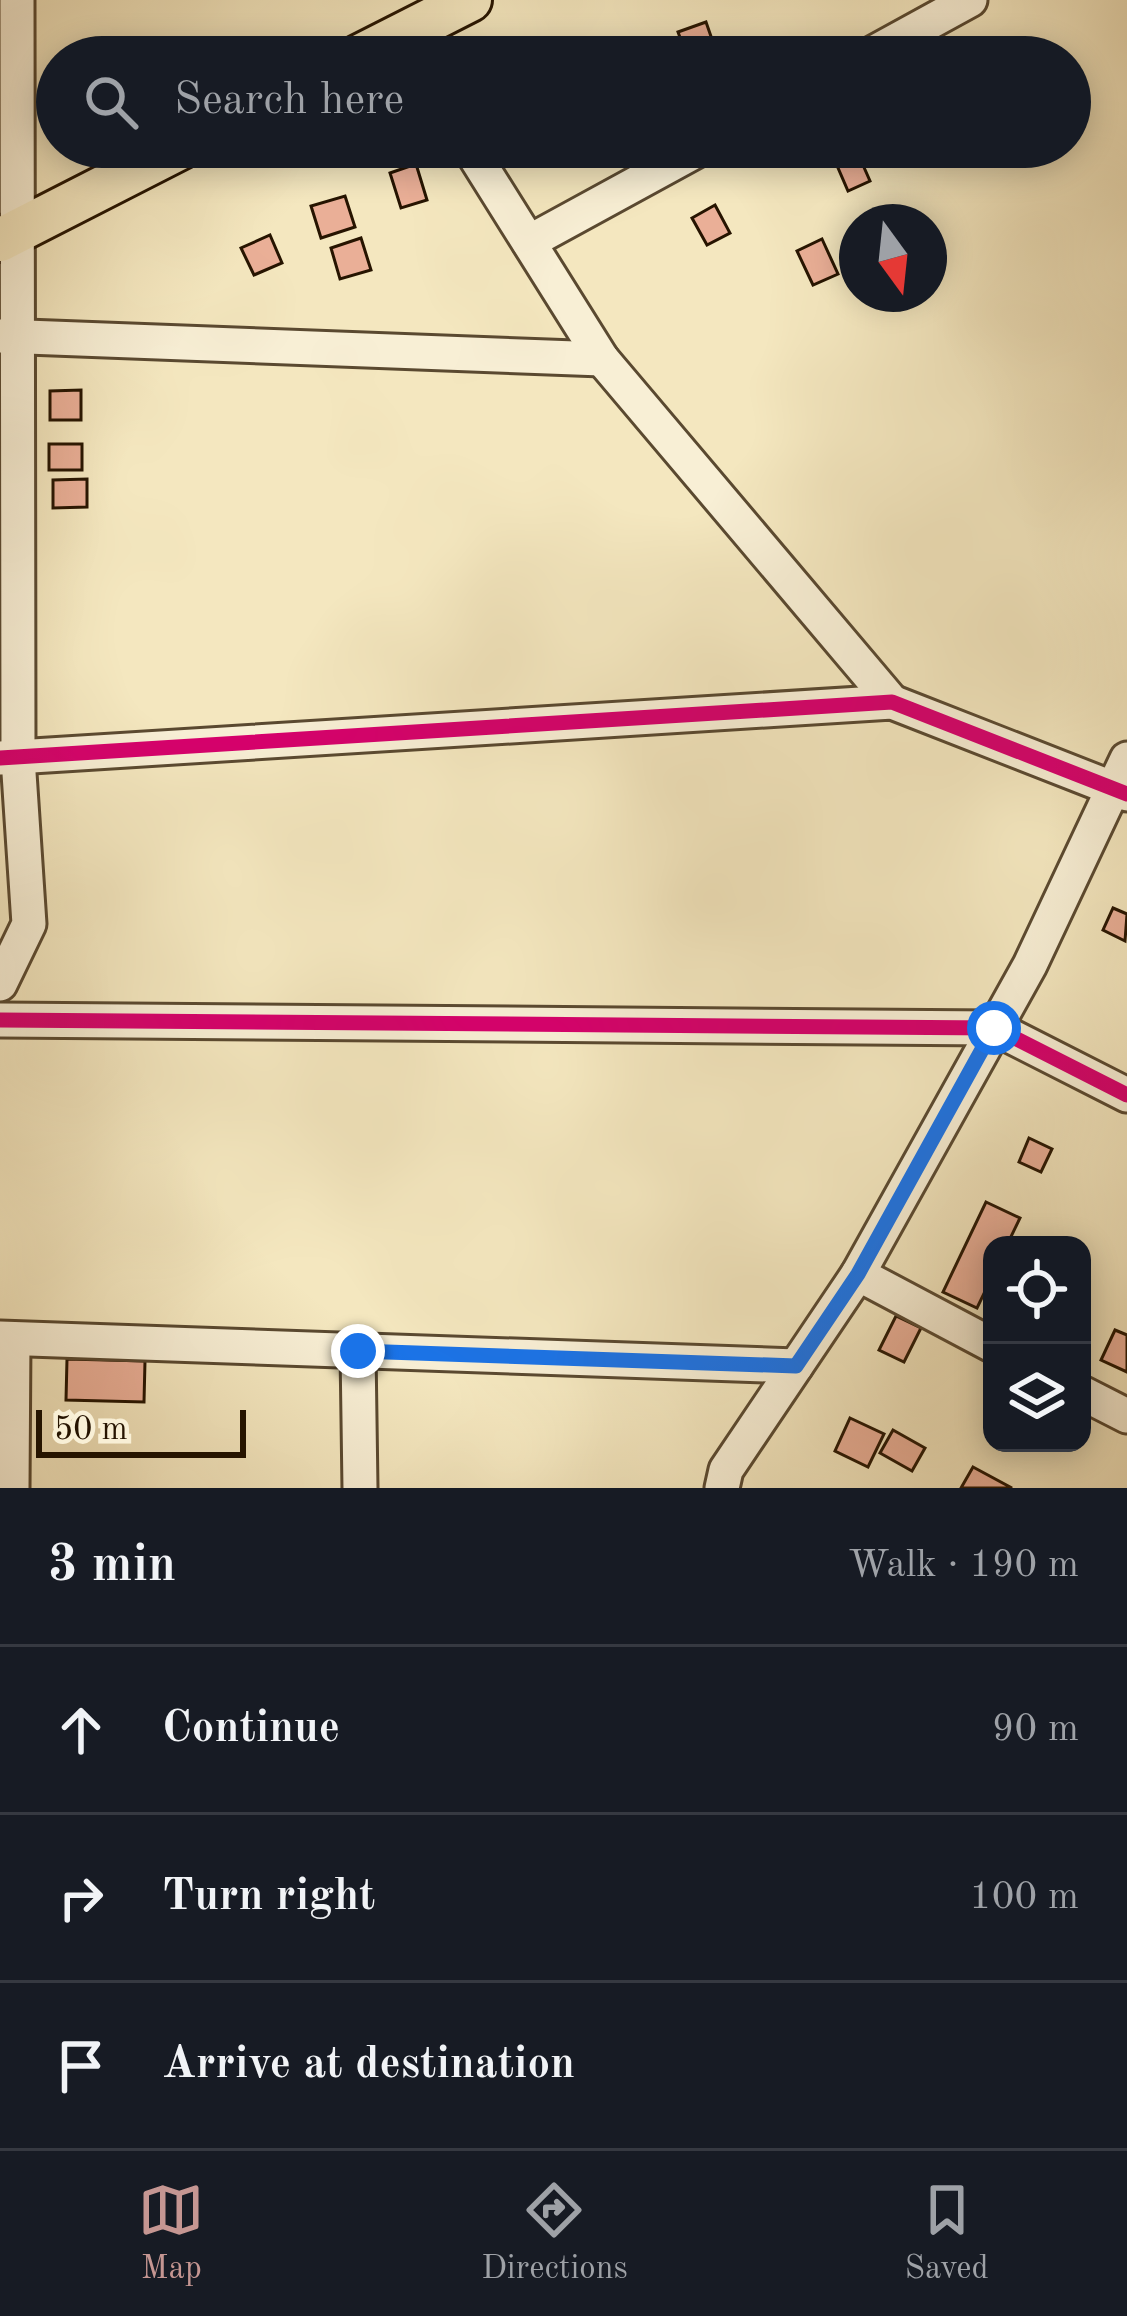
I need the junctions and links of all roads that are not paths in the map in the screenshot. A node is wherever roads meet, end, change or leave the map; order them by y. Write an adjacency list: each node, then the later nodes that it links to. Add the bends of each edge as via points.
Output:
1 (17, 0): 6 (street)
2 (470, 0): 4 (main road)
3 (970, 0): 5 (street)
4 (420, 36)
5 (904, 36)
6 (9, 39): 10 (street)
7 (141, 168): 10 (main road)
8 (482, 168): 11 (street)
9 (665, 168): 11 (street)
10 (10, 235): 12 (street)
11 (529, 242): 13 (street)
12 (10, 338): 13 (street); 15 (street)
13 (602, 359): 14 (street)
14 (892, 702): 15 (street); 16 (street)
15 (9, 758): 17 (street, via 29,924)
16 (1123, 781): 19 (street)
17 (0, 984)
18 (0, 1020): 19 (street)
19 (994, 1028): 20 (street); 21 (street)
20 (1127, 1095)
21 (858, 1274): 23 (street); 25 (street)
22 (6, 1339): 24 (street); 28 (street)
23 (990, 1344)
24 (358, 1351): 25 (street); 29 (street)
25 (796, 1366): 30 (street, via 725,1470)
26 (1091, 1398): 27 (street)
27 (1127, 1417)
28 (12, 1488)
29 (360, 1488)
30 (722, 1488)

